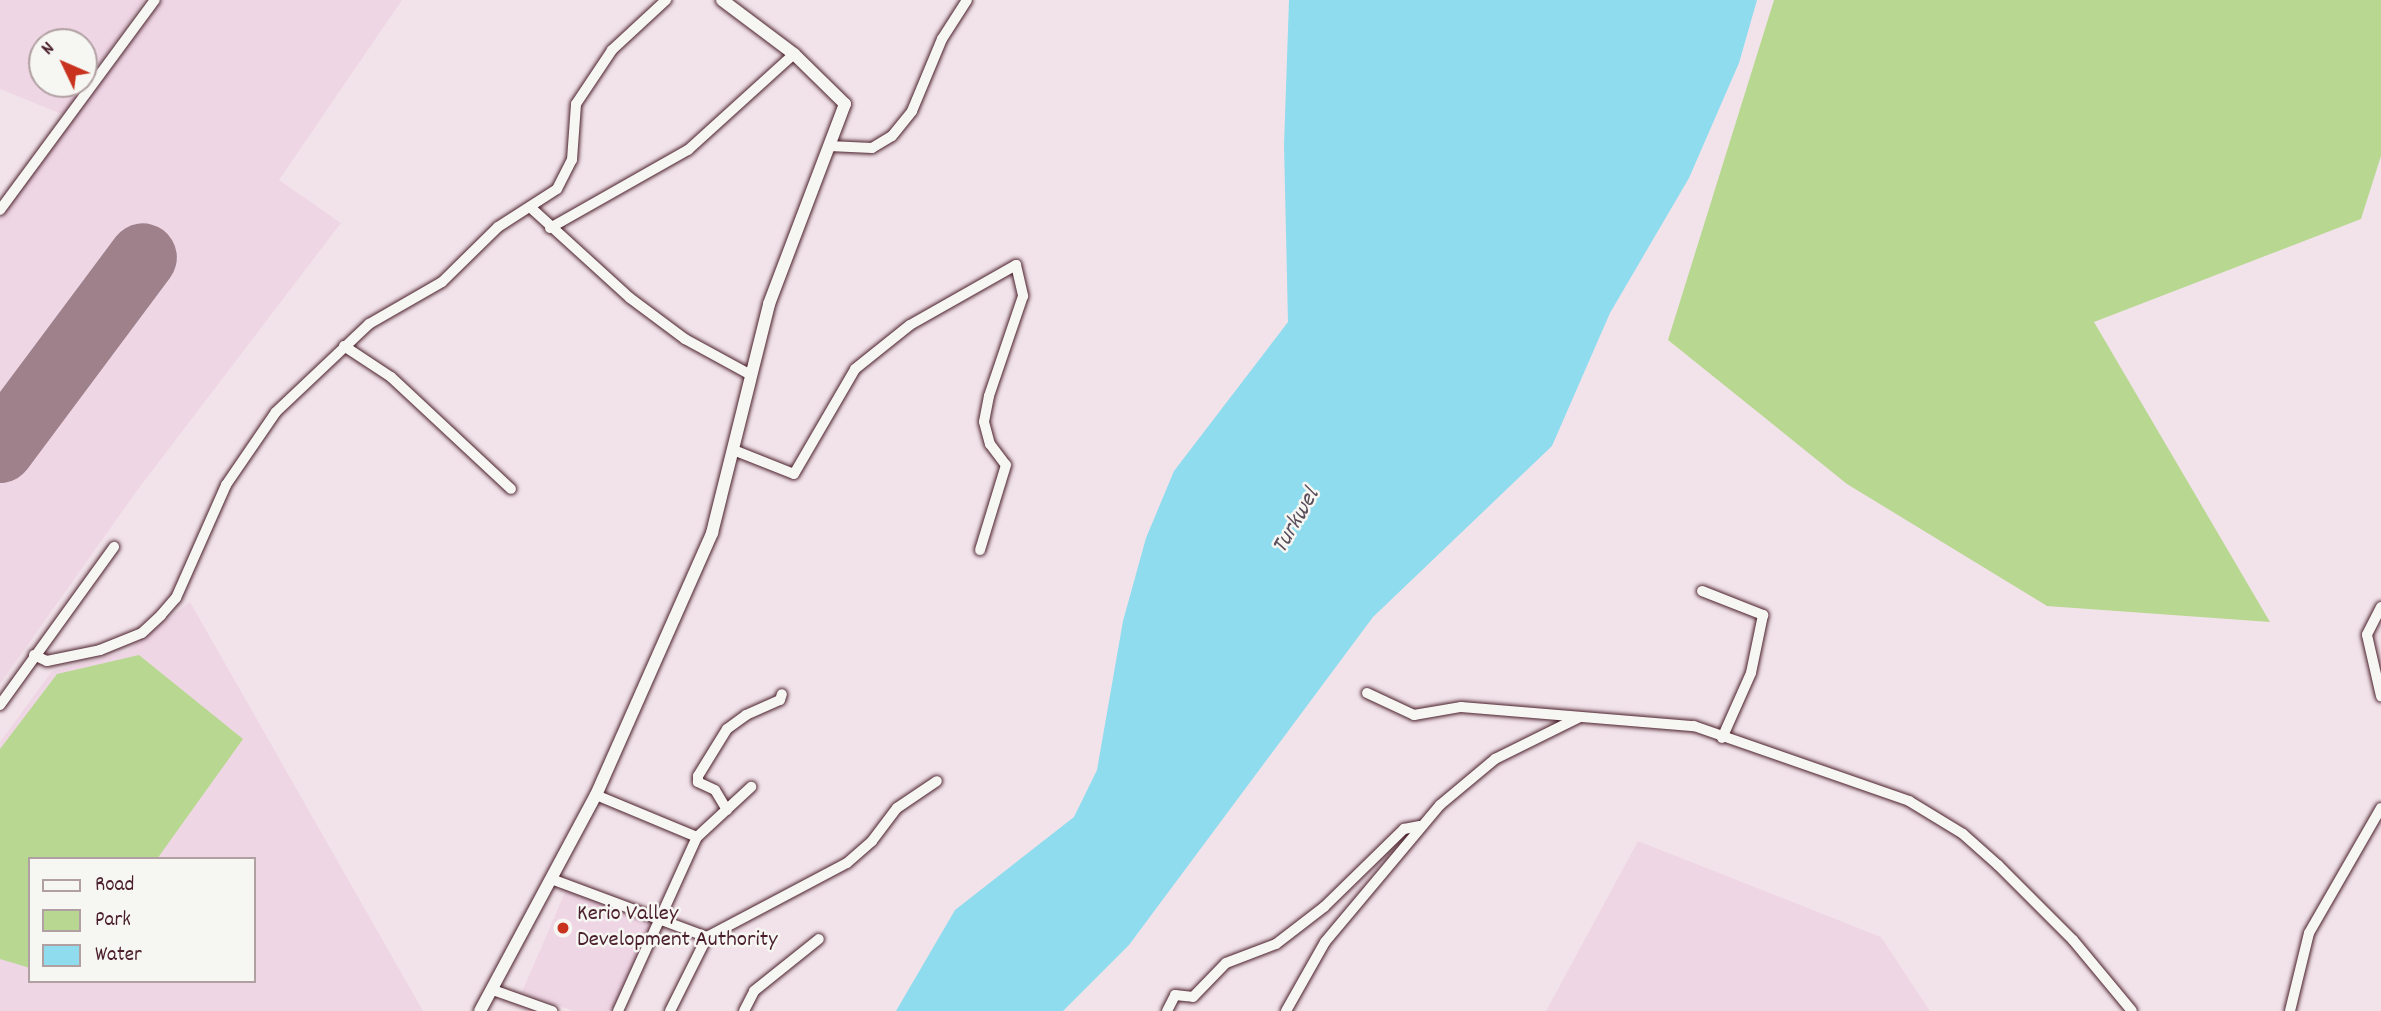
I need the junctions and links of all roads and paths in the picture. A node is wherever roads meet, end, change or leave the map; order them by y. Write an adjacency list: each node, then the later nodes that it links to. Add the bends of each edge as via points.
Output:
1 (155, 0): 8 (street)
2 (666, 0): 7 (street, via 603,60 576,104 572,160 565,179)
3 (722, 0): 5 (street)
4 (967, 0): 6 (street, via 943,39 912,111 892,136 872,148)
5 (794, 54): 6 (street, via 845,104); 9 (street, via 688,150)
6 (829, 146): 11 (street, via 769,304)
7 (530, 207): 9 (street); 10 (street, via 498,227 442,282 385,311)
8 (0, 210)
9 (550, 228): 11 (street, via 609,282 685,339)
10 (344, 346): 13 (street, via 391,377); 18 (street, via 276,412 239,463 176,598 153,623 142,633 100,650 47,661)
11 (749, 374): 12 (street)
12 (736, 451): 15 (street, via 794,474 855,369 910,324 1016,265 1023,296 984,422 990,444 1006,465); 27 (street, via 712,533)
13 (511, 489)
14 (114, 547): 18 (street)
15 (980, 550)
16 (1702, 591): 24 (street, via 1763,615 1751,673)
17 (2381, 607): 21 (street, via 2367,635)
18 (34, 655): 22 (street)
19 (1367, 693): 23 (street, via 1414,715 1461,707)
20 (782, 694): 29 (street, via 780,700 727,729 698,776 698,782 715,790)
21 (2381, 696)
22 (0, 705)
23 (1578, 718): 24 (street, via 1694,726); 30 (street, via 1495,759)
24 (1722, 738): 44 (street, via 1909,801 1963,834 2073,940)
25 (937, 781): 34 (street, via 897,808 872,841 847,863)
26 (751, 788): 29 (street)
27 (596, 795): 31 (street); 32 (street)
28 (2381, 808): 45 (street, via 2309,933)
29 (727, 810): 31 (street)
30 (1420, 826): 42 (street, via 1405,829 1324,906 1276,944 1226,963 1193,997 1175,995); 43 (street, via 1325,942)
31 (697, 837): 33 (street)
32 (554, 880): 33 (street); 36 (street)
33 (660, 921): 34 (street); 39 (street)
34 (707, 937): 40 (street)
35 (819, 939): 41 (street, via 754,991)
36 (493, 990): 37 (street); 38 (street)
37 (480, 1011)
38 (552, 1011)
39 (618, 1011)
40 (670, 1011)
41 (744, 1011)
42 (1167, 1011)
43 (1286, 1011)
44 (2132, 1011)
45 (2290, 1011)

